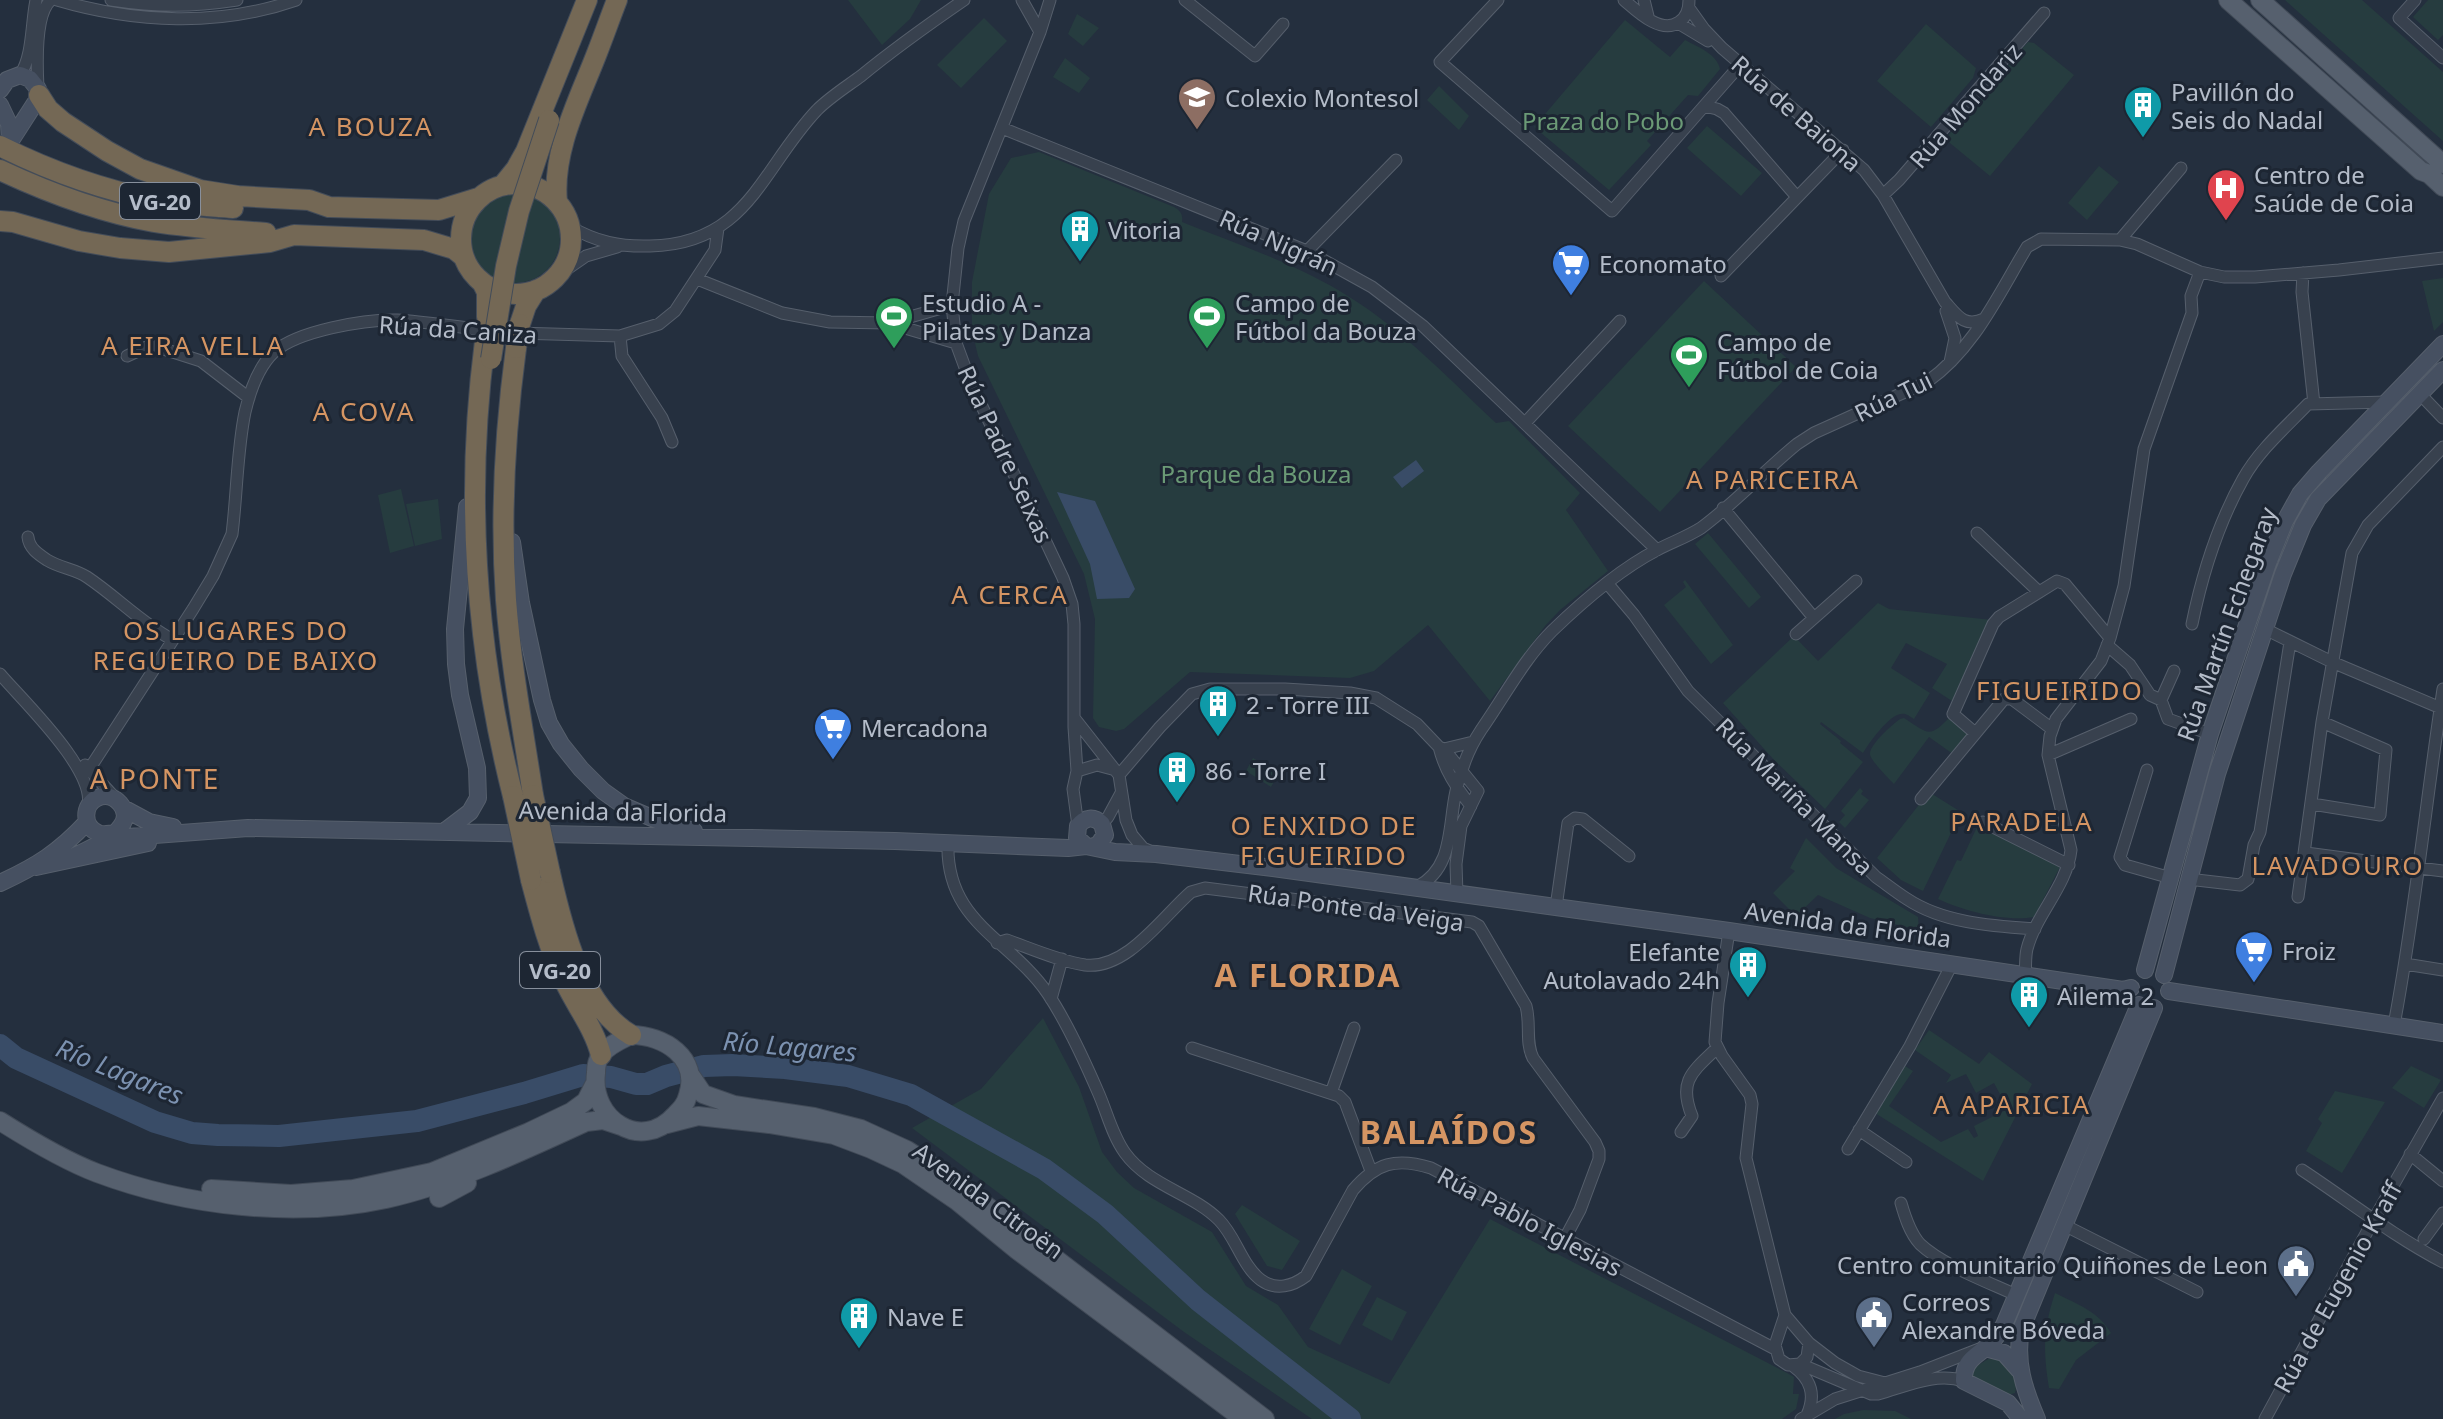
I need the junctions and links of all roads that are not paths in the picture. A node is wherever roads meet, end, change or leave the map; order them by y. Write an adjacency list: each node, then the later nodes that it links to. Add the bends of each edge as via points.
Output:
1 (36, 0): 30 (street, via 30,55)
2 (54, 0): 5 (street, via 128,16 189,19 223,18); 32 (street, via 43,11)
3 (111, 0): 4 (street, via 189,7)
4 (237, 0)
5 (296, 0)
6 (576, 0): 35 (highway, via 545,87)
7 (587, 0): 35 (highway)
8 (596, 0): 35 (highway, VG-20)
9 (607, 0): 35 (highway, VG-20)
10 (617, 0): 50 (highway, via 557,167)
11 (964, 0): 54 (street, via 819,109 740,211)
12 (1022, 0): 26 (street)
13 (1050, 0): 26 (street, Rúa Padre Seixas)
14 (1185, 0): 25 (street, via 1255,56)
15 (1498, 0): 34 (street, via 1440,62 1612,211)
16 (1624, 0): 23 (street, Rúa de Baiona)
17 (1644, 0): 23 (street)
18 (2228, 0): 43 (main road)
19 (2260, 0): 39 (main road)
20 (2415, 0): 28 (street, via 2399,18)
21 (1690, 3): 24 (street, Rúa de Baiona); 27 (street, Rúa de Baiona)
22 (2044, 13): 46 (street, Rúa Mondariz)
23 (1648, 16): 24 (street, Rúa de Baiona, via 1659,25)
24 (1678, 23): 27 (street, Rúa de Baiona)
25 (1283, 24)
26 (1040, 32): 36 (street, Rúa Padre Seixas)
27 (1722, 48): 29 (street, Rúa de Baiona)
28 (2443, 58)
29 (1741, 64): 34 (street); 38 (street, Rúa de Baiona)
30 (20, 75): 31 (main road); 32 (main road)
31 (0, 90)
32 (38, 92): 33 (main road, via 10,142); 51 (highway, via 48,109 89,140 169,181)
33 (0, 105)
34 (1704, 106): 47 (street, via 1724,113)
35 (547, 124): 44 (highway); 126 (highway, VG-20, via 513,270 496,415 492,513 501,678)
36 (1002, 128): 58 (street, Rúa Nigrán); 69 (street, Rúa Padre Seixas, via 964,221)
37 (0, 146): 51 (highway, VG-20, via 109,190 162,202)
38 (1843, 150): 46 (street, Rúa de Baiona); 47 (street)
39 (2441, 159)
40 (1396, 160): 58 (street)
41 (2181, 168): 56 (street)
42 (0, 170): 55 (highway, VG-20, via 65,198 126,216)
43 (2421, 171): 45 (main road); 49 (main road)
44 (503, 185): 48 (highway); 50 (highway, via 532,186)
45 (2443, 187)
46 (1883, 195): 68 (street, Rúa de Baiona)
47 (1797, 197): 64 (street)
48 (478, 198): 51 (highway, via 439,210); 59 (highway, via 464,219)
49 (2443, 198)
50 (557, 202): 53 (highway)
51 (329, 207)
52 (0, 221): 55 (highway, via 101,246 169,252)
53 (569, 226): 57 (street, via 589,238); 63 (highway, via 569,252)
54 (718, 228): 57 (street, via 681,244); 65 (street, Rúa da Caniza, via 715,250)
55 (294, 235): 59 (highway, via 424,240)
56 (2120, 240): 61 (street, Rúa Tui); 70 (street, Rúa Tui, via 2034,241)
57 (622, 246): 63 (street, via 586,256)
58 (1307, 251): 84 (street, Rúa Nigrán, via 1399,306)
59 (464, 257): 66 (highway)
60 (2443, 258): 62 (street, Rúa Tui)
61 (2200, 272): 62 (street, Rúa Tui, via 2224,277); 101 (street, via 2191,296 2192,313 2144,449 2124,586)
62 (2303, 273): 82 (street)
63 (557, 276): 67 (highway)
64 (1721, 276)
65 (697, 279): 72 (street, via 782,313 830,322); 73 (street, Rúa da Caniza, via 659,324)
66 (482, 282): 67 (highway, via 513,294); 85 (highway, via 487,317)
67 (536, 290): 88 (highway, bridge, via 520,324)
68 (1945, 302): 70 (street, Rúa de Baiona, via 1963,320); 77 (street, Rúa de Baiona, via 1955,338)
69 (952, 305): 72 (street); 74 (street, Rúa Padre Seixas)
70 (1984, 319): 77 (street, Rúa Tui)
71 (1620, 321): 84 (street)
72 (888, 323): 74 (street)
73 (620, 336): 80 (street, Rúa da Caniza, via 517,333 394,320 329,329 288,342 273,353); 86 (street, via 622,356)
74 (956, 343): 109 (street, Rúa Padre Seixas, via 1072,604)
75 (2443, 344): 81 (main road, Rúa Martín Echegaray)
76 (127, 356): 80 (street, via 151,345 201,361)
77 (1950, 362): 89 (street, Rúa Tui, via 1927,382 1814,433)
78 (2443, 370): 79 (main road, Rúa Martín Echegaray)
79 (2420, 394): 83 (street); 98 (main road, Rúa Martín Echegaray, via 2318,499 2283,574)
80 (249, 398): 100 (street, Rúa da Caniza, via 232,534)
81 (2387, 402): 82 (street); 114 (main road, Rúa Martín Echegaray, via 2300,494 2285,521)
82 (2314, 404): 97 (street, via 2268,445 2244,477 2225,518)
83 (2443, 418)
84 (1525, 423): 92 (street, Rúa Nigrán)
85 (475, 426): 126 (highway, via 481,629 495,723); 135 (main road, via 455,629 478,798 470,812)
86 (672, 442)
87 (2443, 447): 103 (street, via 2359,539)
88 (506, 449): 126 (highway, via 506,599); 137 (main road, via 513,557 549,723 603,791 642,815 692,829)
89 (1723, 508): 92 (street, Rúa Tui, via 1701,527); 96 (street)
90 (1977, 533): 95 (street)
91 (28, 537): 100 (street, via 41,555 87,577)
92 (1657, 550): 94 (street, Rúa Tui)
93 (1856, 581): 96 (street)
94 (1607, 583): 115 (street, Rúa Tui, via 1535,650); 159 (street, Rúa Mariña Mansa, via 1688,691 1876,877 1908,901 1944,917)
95 (2039, 592): 101 (street, via 2057,581 2065,584); 113 (street, via 1999,617 1987,637 1953,714)
96 (1814, 618): 99 (street)
97 (2192, 624)
98 (2265, 629): 102 (street); 153 (main road, Rúa Martín Echegaray)
99 (1796, 634)
100 (173, 640): 119 (street, Rúa da Caniza)
101 (2109, 642): 107 (street, via 2150,695); 112 (street)
102 (2290, 642): 103 (street); 153 (street, via 2248,879 2240,885)
103 (2332, 662): 108 (street); 111 (street)
104 (2174, 671): 107 (street)
105 (0, 674): 117 (street)
106 (2443, 689): 108 (street)
107 (2161, 700): 114 (street, via 2168,719)
108 (2442, 709): 149 (street)
109 (1074, 718): 122 (street, Rúa Padre Seixas); 123 (street)
110 (2131, 719): 118 (street)
111 (2322, 722): 129 (street); 129 (street, via 2386,750 2380,815)
112 (2052, 729): 113 (street, via 2012,699 2004,699); 118 (street)
113 (1975, 733): 127 (street)
114 (2210, 734): 152 (main road, Rúa Martín Echegaray)
115 (1473, 742): 116 (street); 120 (street, Rúa Tui)
116 (1441, 748): 120 (street); 123 (street, via 1417,724 1376,698 1285,689 1210,689 1192,694); 124 (street)
117 (71, 755): 119 (street); 131 (street, via 87,785)
118 (2048, 755): 147 (street, via 2071,850)
119 (90, 768): 128 (street)
120 (1461, 770): 124 (street, Rúa Tui); 130 (street, via 1478,791)
121 (2147, 770): 152 (street, via 2120,857 2125,865)
122 (1077, 771): 123 (street, via 1097,765); 138 (street, Rúa Padre Seixas, via 1073,789)
123 (1116, 772): 125 (street)
124 (1456, 788): 130 (street); 140 (street, Rúa Tui)
125 (1121, 792): 133 (street); 143 (street, via 1132,835)
126 (523, 796): 151 (highway, VG-20, bridge)
127 (1921, 799)
128 (120, 804): 131 (main road, via 101,796); 134 (main road, Avenida da Florida, via 149,822); 136 (main road, via 125,817)
129 (2312, 804): 142 (street)
130 (1471, 806): 146 (street, Rúa Tui, via 1461,826)
131 (88, 814): 136 (main road, via 98,833); 148 (main road, Avenida da Florida, via 69,841)
132 (1983, 822): 147 (street)
133 (1104, 826): 138 (main road, via 1103,841); 138 (main road, via 1087,818); 141 (main road)
134 (190, 831): 135 (main road, Avenida da Florida); 136 (main road, Avenida da Florida, via 128,837); 145 (main road, Avenida da Florida)
135 (445, 831): 137 (main road, Avenida da Florida)
136 (114, 833): 145 (main road, Avenida da Florida)
137 (701, 837): 139 (main road, Avenida da Florida)
138 (1083, 838): 139 (main road, Avenida da Florida, via 1054,847); 141 (main road, Avenida da Florida, via 1115,852)
139 (948, 842): 161 (street, via 953,885)
140 (1449, 845): 146 (street, Rúa Tui); 155 (street, Rúa Tui, via 1436,873)
141 (1133, 853): 143 (main road, Avenida da Florida)
142 (2306, 853): 149 (street); 157 (street)
143 (1156, 854): 155 (main road, Avenida da Florida)
144 (1629, 856): 158 (street, via 1575,818 1568,823)
145 (68, 859): 148 (main road, Avenida da Florida)
146 (1456, 864): 156 (street, Rúa Tui)
147 (2069, 865): 159 (street)
148 (36, 867): 154 (main road, Avenida da Florida)
149 (2417, 867): 150 (street); 165 (street)
150 (2443, 871)
151 (540, 876): 177 (highway, VG-20, via 593,994 617,1027); 180 (highway, VG-20, via 555,957)
152 (2171, 878): 167 (main road, Rúa Martín Echegaray)
153 (2188, 879): 170 (main road, Rúa Martín Echegaray)
154 (0, 883)
155 (1415, 888): 156 (main road, Avenida da Florida)
156 (1457, 894): 158 (main road, Avenida da Florida)
157 (2298, 897)
158 (1556, 907): 160 (main road, Avenida da Florida)
159 (2035, 929): 169 (street)
160 (1729, 931): 164 (main road, Avenida da Florida); 179 (street)
161 (997, 943): 162 (street, Rúa Ponte da Veiga, via 1007,940); 166 (street)
162 (1048, 955): 163 (street, Rúa Ponte da Veiga); 166 (street, via 1032,956)
163 (1062, 959): 172 (street); 204 (street, Rúa Ponte da Veiga, via 1096,965 1117,959 1191,892 1205,888 1472,922 1526,1006 1529,1051 1599,1151)
164 (1952, 964): 169 (main road, Avenida da Florida); 189 (street)
165 (2405, 964): 168 (street); 174 (street)
166 (1022, 965): 172 (street)
167 (2145, 970): 170 (main road, via 2155,970); 171 (main road)
168 (2443, 970)
169 (2025, 975): 171 (main road, Avenida da Florida)
170 (2167, 983): 173 (main road, via 2165,1002); 174 (main road)
171 (2131, 988): 173 (main road)
172 (1051, 999): 196 (street, via 1125,1153 1148,1176 1221,1221 1260,1280 1278,1287 1306,1276 1353,1190)
173 (2147, 1006): 202 (main road); 207 (main road)
174 (2394, 1025): 176 (main road)
175 (1354, 1028): 182 (street)
176 (2443, 1033)
177 (631, 1035): 180 (main road); 181 (main road, via 647,1035 675,1049)
178 (1192, 1048): 182 (street)
179 (1717, 1048): 190 (street, via 1685,1088 1692,1116); 208 (street, via 1750,1095 1746,1158)
180 (601, 1055): 183 (main road)
181 (695, 1087): 187 (main road); 221 (main road, Avenida Citroën, via 734,1105 861,1129 907,1150)
182 (1331, 1093): 196 (street, via 1345,1102)
183 (593, 1095): 185 (main road, via 571,1112 432,1172 353,1189 291,1194 221,1191 149,1178 99,1161); 188 (main road)
184 (2443, 1098): 193 (street, Rúa de Eugenio Kraff)
185 (0, 1110)
186 (0, 1121): 192 (main road, via 95,1172 142,1188 276,1208 318,1209 388,1198)
187 (667, 1124): 188 (main road, via 637,1131); 220 (main road, Avenida Citroën, via 698,1116 834,1135 903,1164)
188 (621, 1126): 192 (main road, via 586,1122)
189 (1859, 1130): 191 (street); 194 (street)
190 (1681, 1132)
191 (1848, 1149)
192 (513, 1154): 198 (main road)
193 (2410, 1154): 197 (street, Rúa de Eugenio Kraff); 201 (street, Rúa de Eugenio Kraff)
194 (1906, 1162)
195 (2302, 1170): 201 (street)
196 (1371, 1171): 204 (street, Rúa Pablo Iglesias, via 1402,1162 1431,1168)
197 (2443, 1181)
198 (439, 1198)
199 (1901, 1203): 207 (street, via 1918,1242)
200 (2443, 1213): 203 (street)
201 (2374, 1219): 205 (street); 224 (street, Rúa de Eugenio Kraff)
202 (2064, 1225): 206 (street); 214 (main road, via 2021,1330 2017,1354)
203 (2424, 1239)
204 (1564, 1240): 211 (street, Rúa Pablo Iglesias)
205 (2443, 1262)
206 (2197, 1292)
207 (2016, 1295): 212 (main road, via 2004,1325)
208 (1785, 1315): 209 (street); 211 (street)
209 (1798, 1332): 210 (street); 211 (street, via 1789,1332)
210 (1809, 1343): 213 (street, via 1807,1357); 216 (street, via 1847,1370)
211 (1776, 1345): 213 (street, via 1779,1359)
212 (1985, 1348): 214 (main road, via 2004,1353); 215 (main road, via 1968,1362); 216 (street)
213 (1797, 1365): 217 (street); 219 (street, via 1813,1398)
214 (2022, 1378): 218 (main road, via 2020,1397); 223 (main road)
215 (1964, 1381): 217 (street, via 1943,1377 1878,1394); 218 (main road)
216 (1885, 1383): 217 (street)
217 (1860, 1390): 219 (street)
218 (2008, 1403): 222 (main road)
219 (1804, 1417)
220 (1243, 1419)
221 (1265, 1419)
222 (2021, 1419)
223 (2037, 1419)
224 (2265, 1419)

